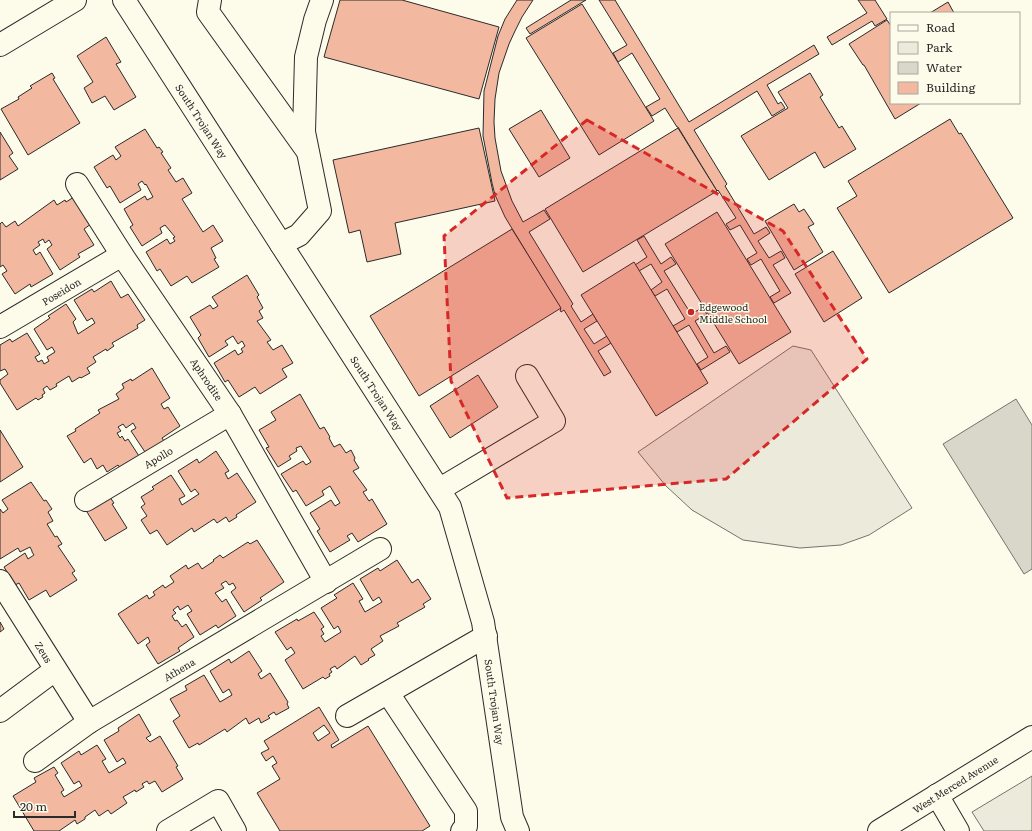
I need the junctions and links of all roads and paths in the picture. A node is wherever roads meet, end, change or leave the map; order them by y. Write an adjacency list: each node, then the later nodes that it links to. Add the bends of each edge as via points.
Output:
1 (75, 0): 5 (street)
2 (124, 0): 8 (street, South Trojan Way)
3 (210, 0): 6 (street, via 208,12)
4 (322, 0): 6 (street, via 306,57 304,132)
5 (0, 45)
6 (308, 152): 8 (street, via 320,211 299,236)
7 (77, 184): 9 (street, Aphrodite)
8 (282, 244): 13 (street, South Trojan Way)
9 (122, 255): 10 (street, Poseidon); 12 (street, Aphrodite)
10 (0, 327)
11 (528, 376): 13 (street, via 554,421)
12 (230, 414): 14 (street, Apollo); 17 (street, Aphrodite)
13 (440, 489): 18 (street, South Trojan Way, via 450,506)
14 (86, 500)
15 (380, 549): 17 (street, Athena)
16 (0, 581): 19 (street, Zeus)
17 (326, 582): 23 (street, Athena)
18 (486, 636): 20 (street); 30 (street, South Trojan Way, via 512,817)
19 (56, 670): 21 (street); 23 (street, Zeus)
20 (388, 693): 22 (street); 29 (street, via 466,811 466,826)
21 (0, 711)
22 (347, 716)
23 (89, 722): 25 (street, Athena)
24 (1032, 736): 26 (street, West Merced Avenue)
25 (35, 761)
26 (937, 795): 31 (street, West Merced Avenue); 32 (street)
27 (168, 831): 28 (street, via 218,801)
28 (235, 831)
29 (462, 831)
30 (518, 831)
31 (878, 831)
32 (958, 831)

